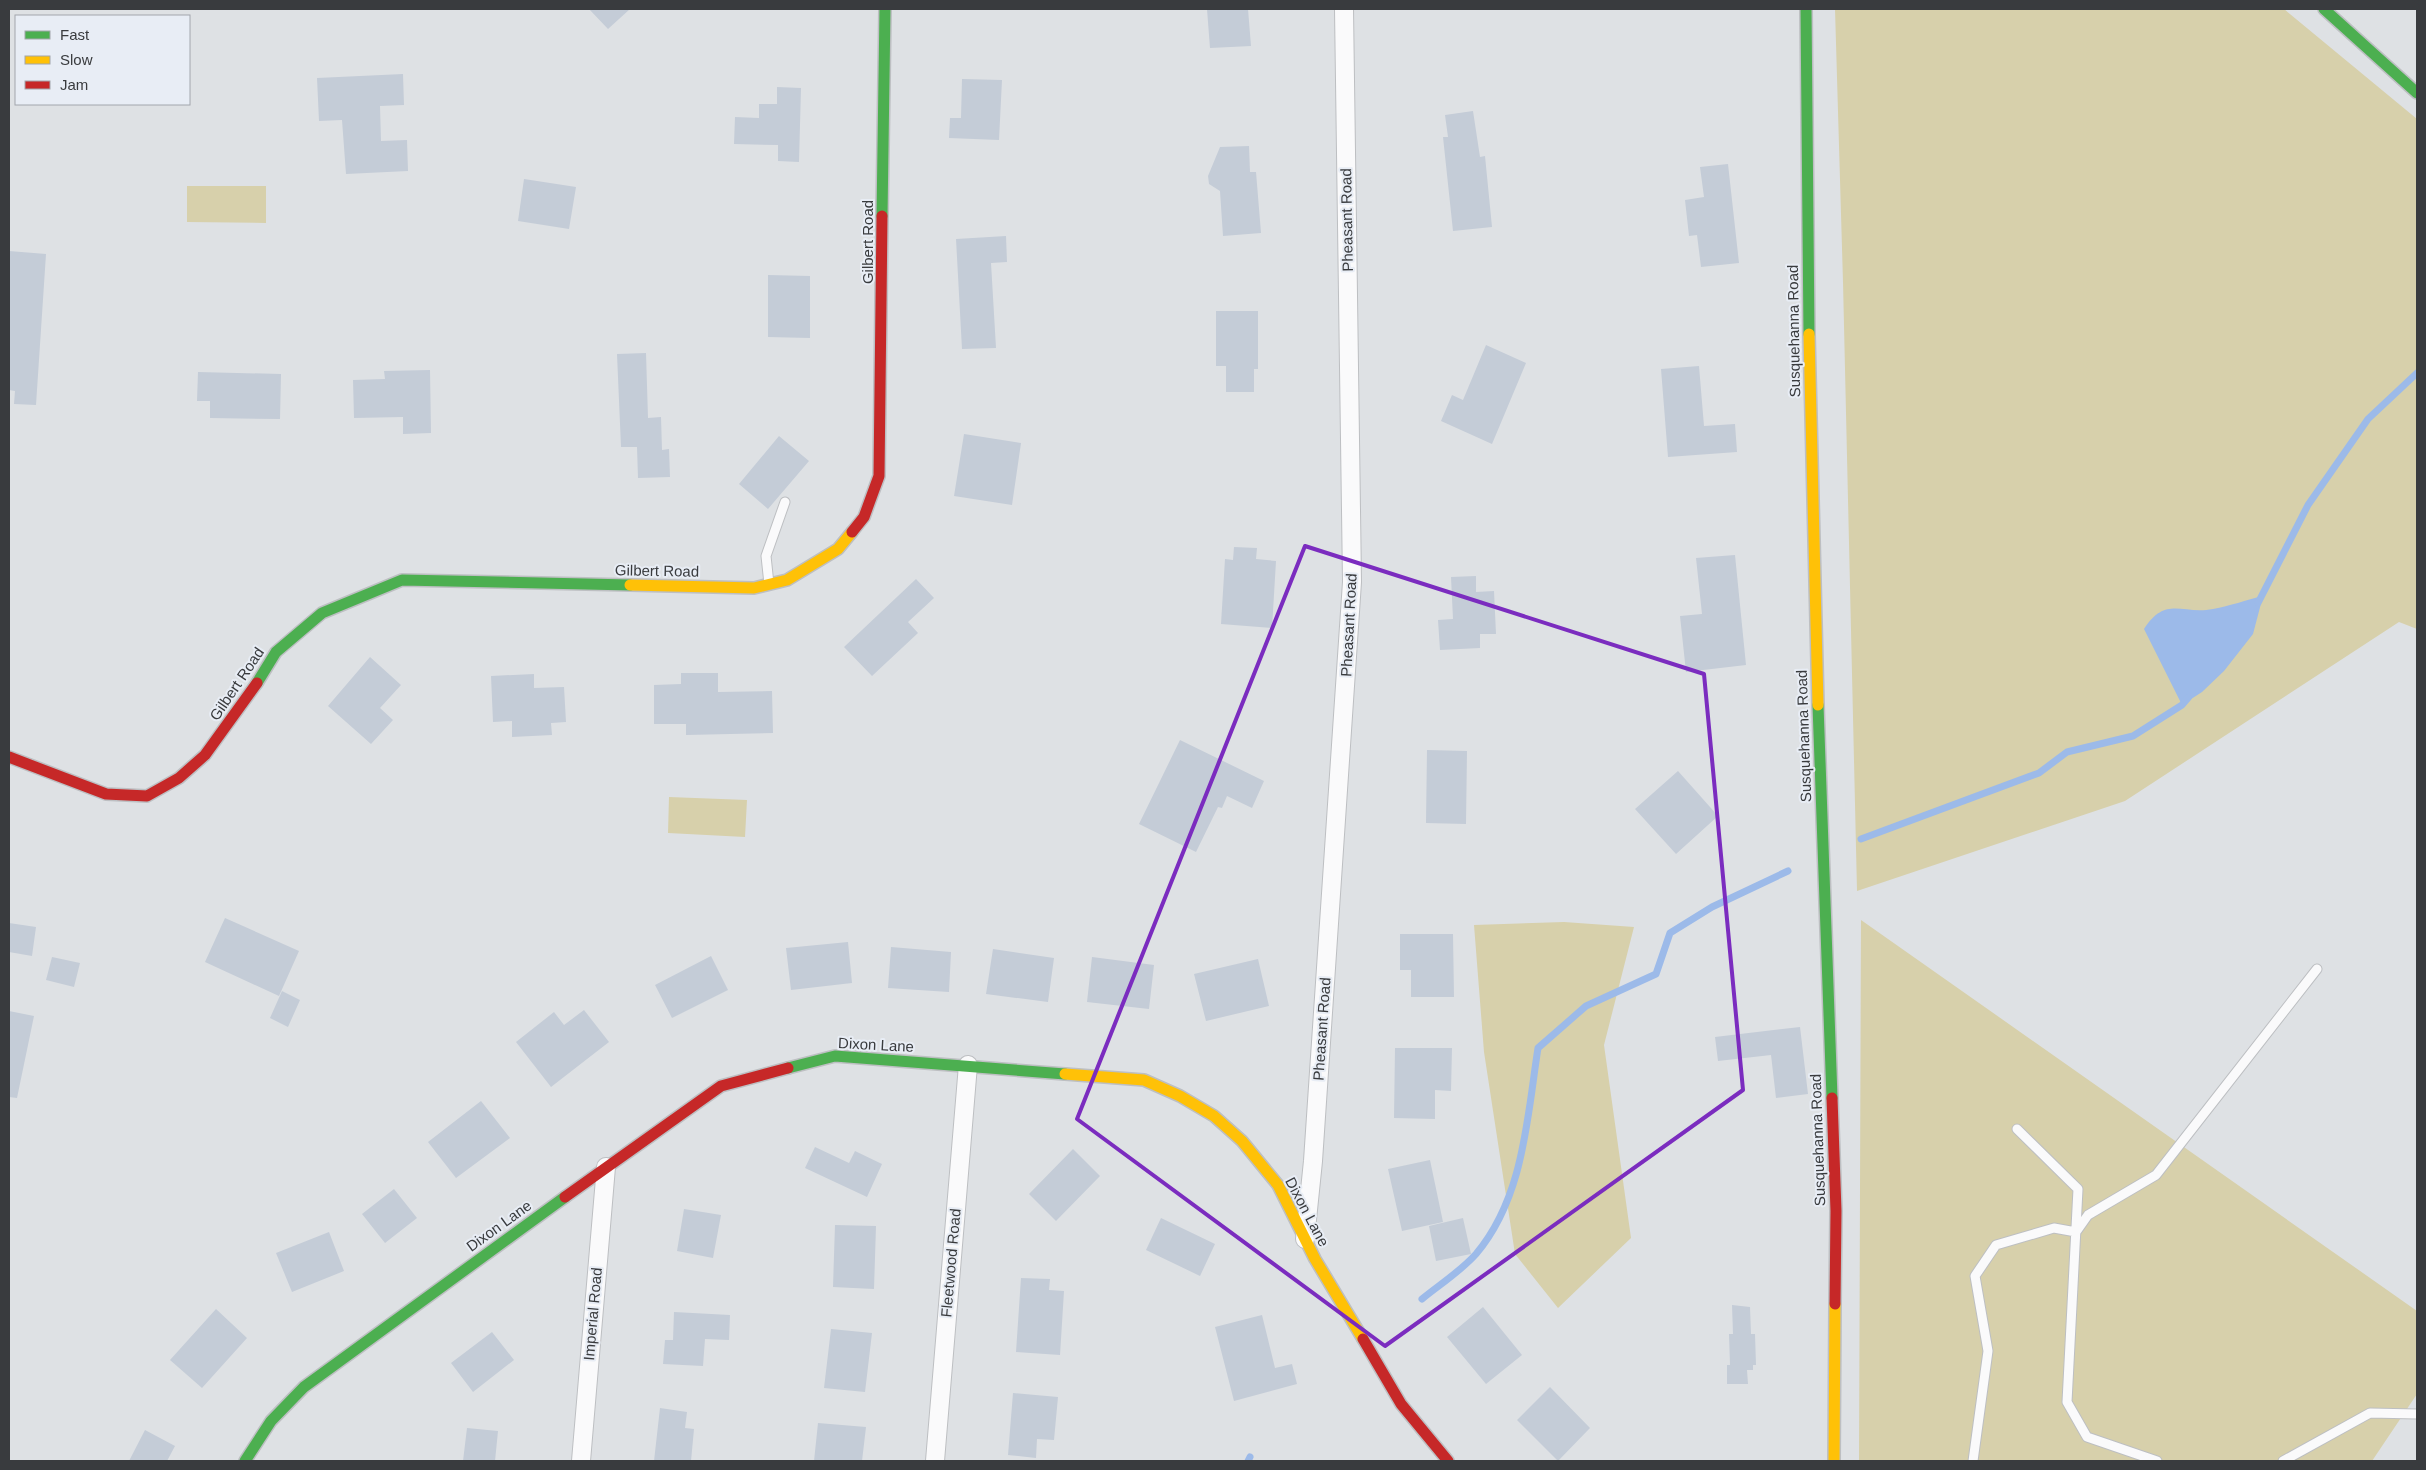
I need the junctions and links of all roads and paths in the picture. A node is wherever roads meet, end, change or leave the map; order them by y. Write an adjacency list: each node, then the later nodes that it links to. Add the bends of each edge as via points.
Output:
1 (885, 9): 7 (street, Gilbert Road, via 879,476 864,517 838,549 787,580)
2 (1344, 9): 14 (street, Pheasant Road, via 1352,582 1314,1151)
3 (1806, 9): 20 (street, Susquehanna Road, via 1808,276 1819,736 1836,1211)
4 (2324, 9): 5 (street)
5 (2417, 93)
6 (785, 502): 7 (lane, via 766,556)
7 (768, 584): 8 (street, Gilbert Road, via 754,588 402,580 322,614 276,652 205,755 179,778 147,796 106,794)
8 (9, 757)
9 (2317, 969): 13 (lane, via 2156,1175 2088,1215)
10 (968, 1065): 12 (street, Dixon Lane, via 835,1056 721,1086); 14 (street, Dixon Lane, via 1144,1080 1180,1096 1214,1116 1242,1141 1278,1185); 18 (street, Fleetwood Road)
11 (2018, 1130): 13 (lane, via 2078,1189)
12 (606, 1167): 16 (street, Dixon Lane, via 304,1387 280,1408 253,1444); 17 (street, Imperial Road)
13 (2076, 1232): 21 (lane, via 2054,1228 1996,1245 1975,1276 1988,1350); 22 (lane, via 2067,1402 2087,1437)
14 (1305, 1240): 19 (street, Dixon Lane, via 1400,1404)
15 (2417, 1414): 23 (lane, via 2370,1413)
16 (245, 1461)
17 (581, 1461)
18 (935, 1461)
19 (1448, 1461)
20 (1834, 1461)
21 (1973, 1461)
22 (2157, 1461)
23 (2283, 1461)

